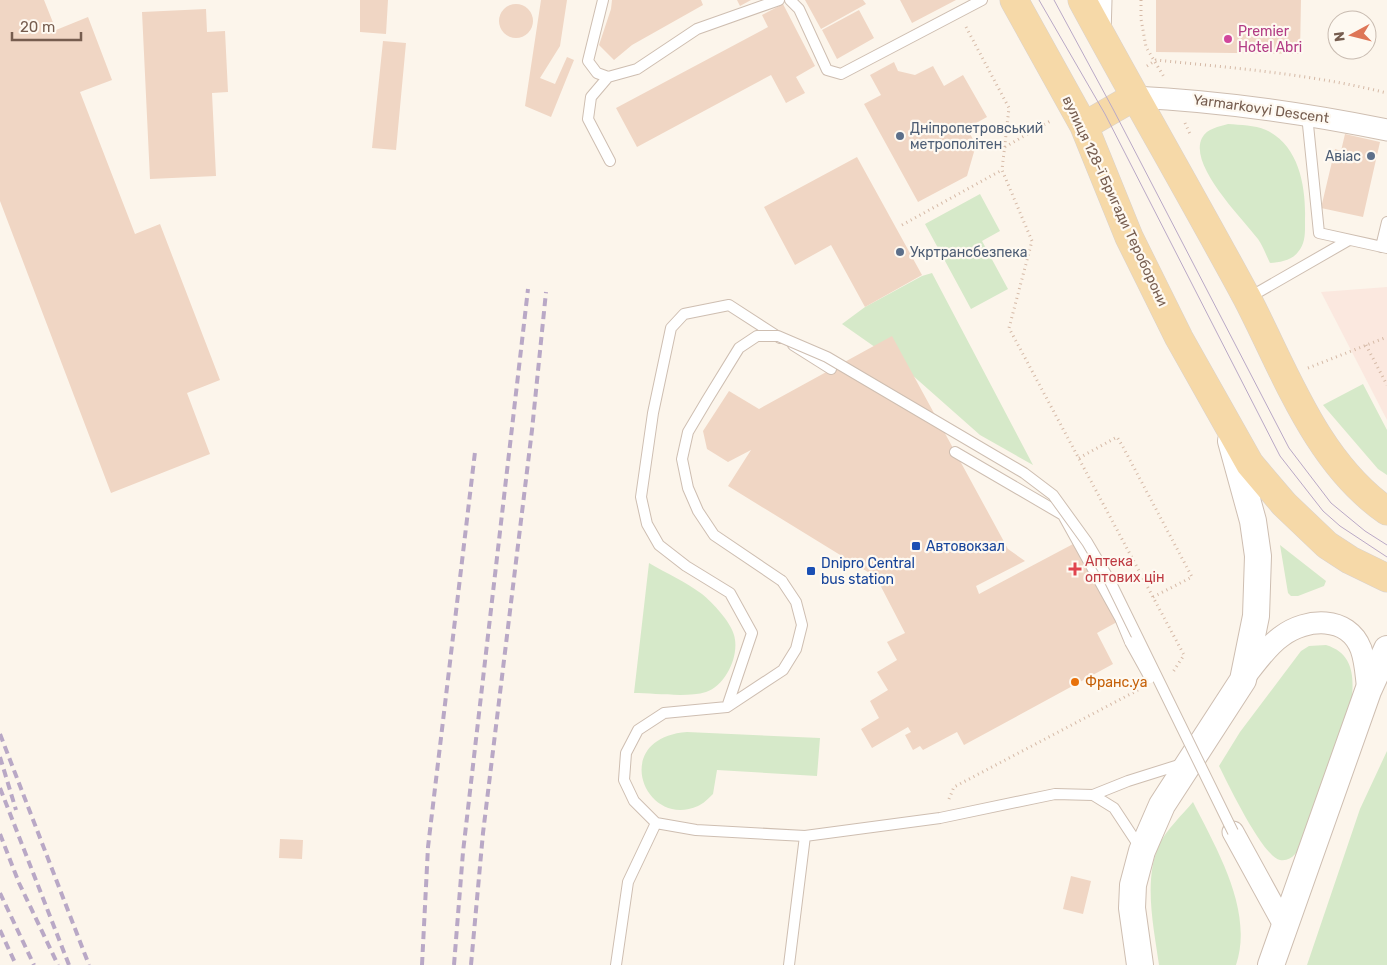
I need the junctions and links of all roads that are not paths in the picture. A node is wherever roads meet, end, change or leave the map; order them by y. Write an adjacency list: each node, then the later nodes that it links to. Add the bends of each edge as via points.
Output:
1 (603, 0): 9 (lane, via 588,62 598,73)
2 (779, 0): 9 (lane, via 697,29 637,69)
3 (790, 0): 4 (lane, via 799,9 827,70 841,74)
4 (982, 0)
5 (1014, 0): 12 (main road, вулиця 128-ї Бригади Тероборони)
6 (1082, 0): 8 (main road)
7 (1101, 0): 8 (street)
8 (1100, 35): 10 (main road)
9 (608, 77): 14 (lane, via 591,97 588,119)
10 (1134, 97): 11 (street, Yarmarkovyi Descent, via 1240,104); 12 (main road); 18 (main road)
11 (1307, 114): 13 (street, Yarmarkovyi Descent); 16 (lane, via 1319,233)
12 (1084, 126): 20 (main road, вулиця 128-ї Бригади Тероборони, via 1129,237)
13 (1387, 130)
14 (610, 161)
15 (1387, 222): 17 (lane)
16 (1349, 240): 17 (lane); 18 (lane)
17 (1384, 248)
18 (1247, 298): 22 (main road, via 1294,394 1320,438 1358,486)
19 (831, 369): 27 (lane, via 729,305 684,314 670,328 654,404 641,497 647,524 659,545 730,593 752,632)
20 (1222, 413): 23 (main road, via 1250,464 1284,504 1327,545); 25 (street, вулиця 128-ї Бригади Тероборони, via 1244,484 1258,556 1256,616)
21 (955, 452): 28 (lane, bridge, via 1063,515 1120,618)
22 (1387, 511)
23 (1387, 578)
24 (1387, 649): 26 (street)
25 (1243, 680): 26 (street, via 1281,636 1309,623 1324,622 1338,625 1360,647); 28 (street, вулиця 128-ї Бригади Тероборони)
26 (1368, 691): 34 (street)
27 (727, 707): 28 (lane, bridge, via 783,670 796,649 802,625 796,602 782,581 714,534 698,511 688,488 682,459 688,432 739,348 757,336 778,336 827,357 1024,473 1053,495 1110,581); 30 (lane, via 664,713 638,730 626,753 624,780 634,801)
28 (1197, 771): 29 (lane, via 1128,781); 31 (lane, bridge); 33 (street, вулиця 128-ї Бригади Тероборони, via 1162,806)
29 (1093, 795): 32 (lane, via 1055,794 940,818); 33 (lane, via 1114,808)
30 (656, 823): 32 (lane, via 696,830); 35 (lane, via 628,882)
31 (1233, 832): 34 (street)
32 (805, 836): 36 (lane)
33 (1142, 851): 37 (street, вулиця 128-ї Бригади Тероборони, via 1132,900)
34 (1284, 925): 38 (street)
35 (616, 965)
36 (789, 965)
37 (1140, 965)
38 (1271, 965)

